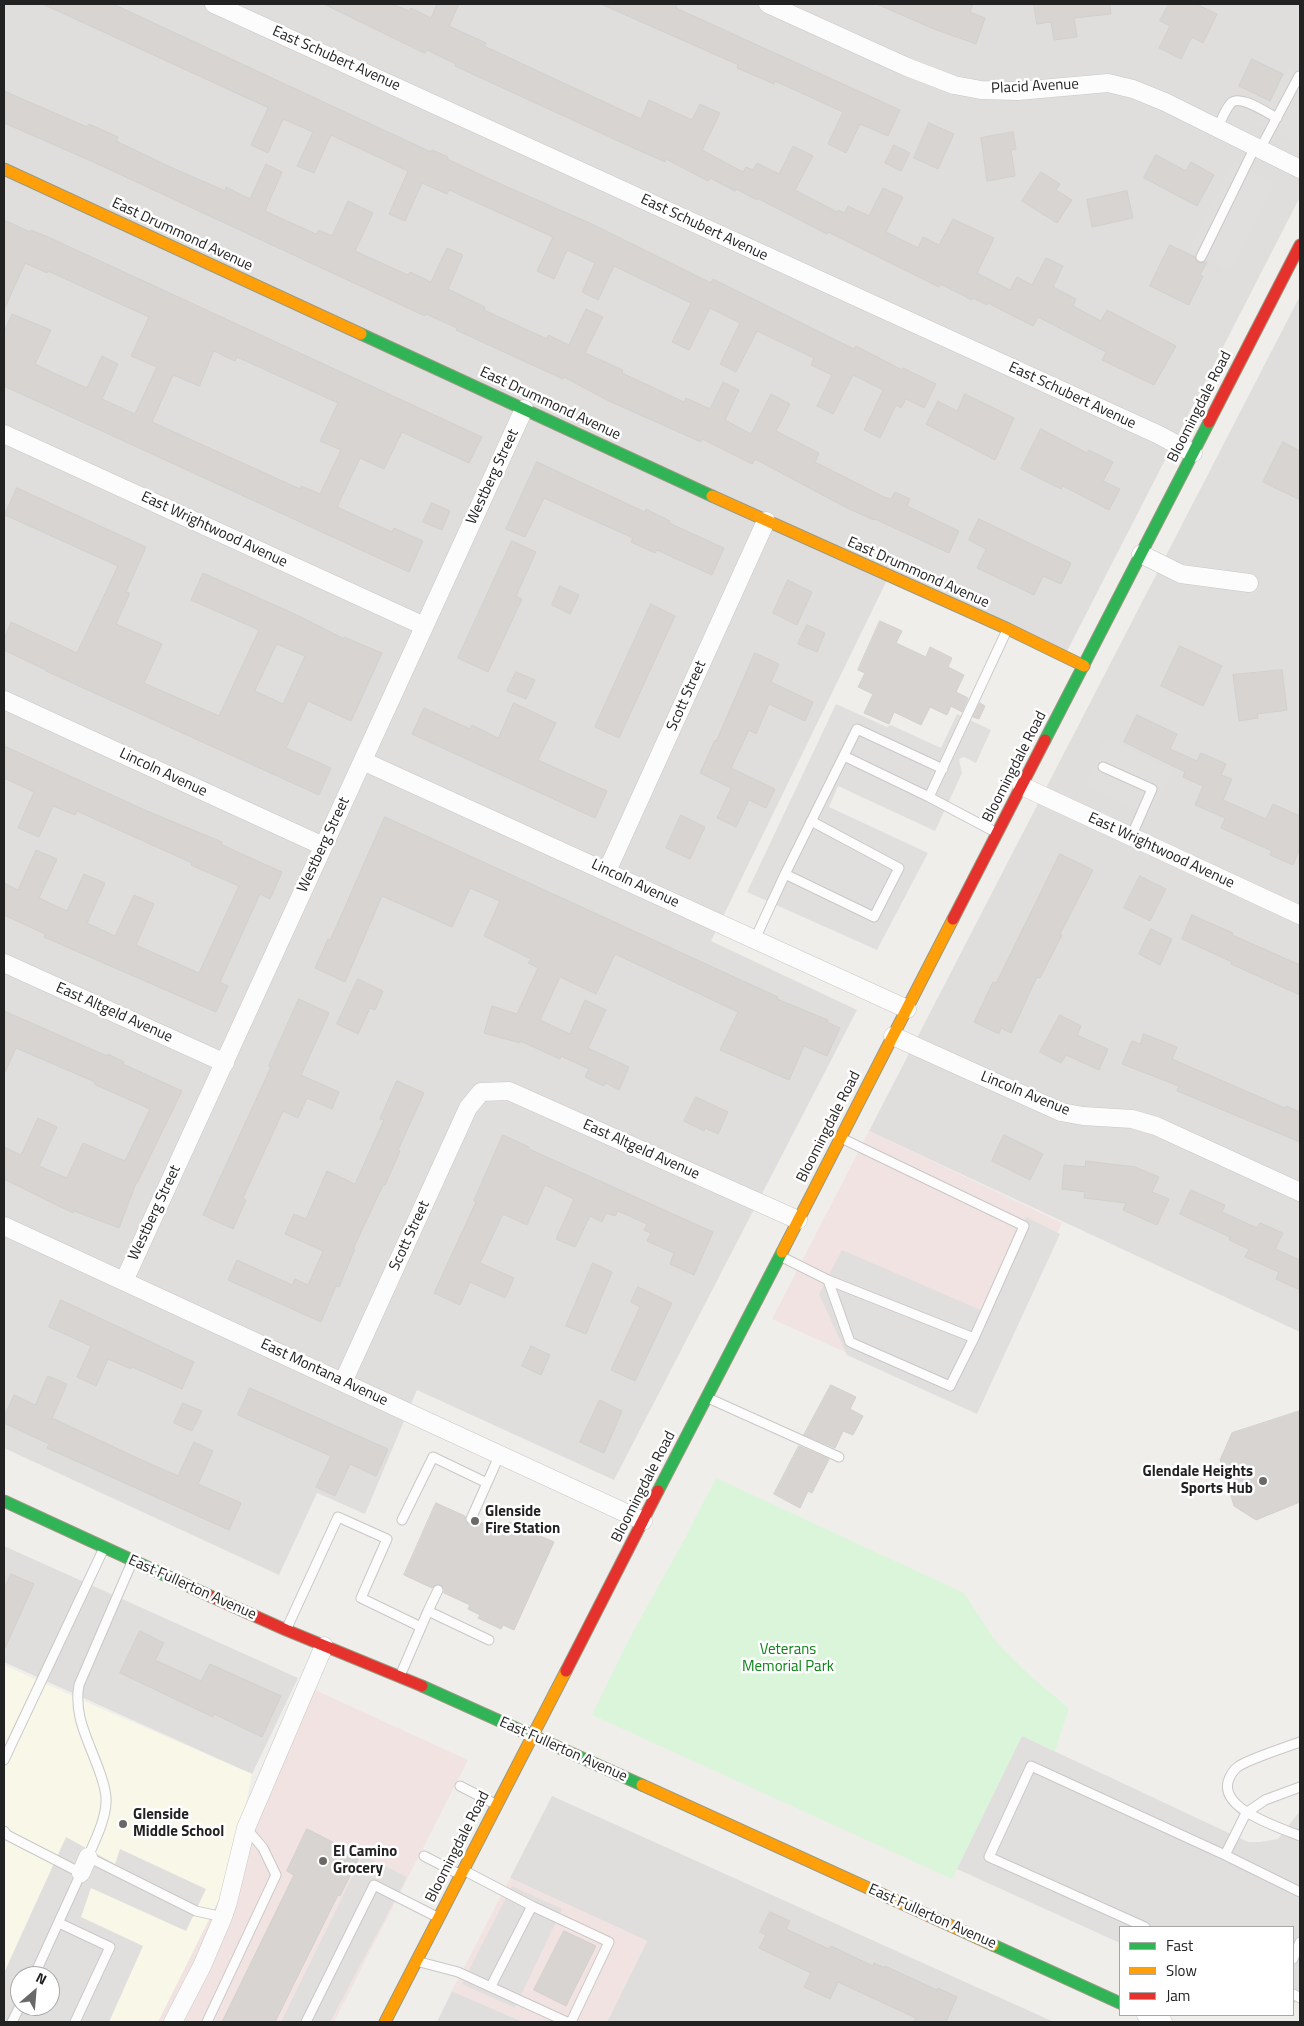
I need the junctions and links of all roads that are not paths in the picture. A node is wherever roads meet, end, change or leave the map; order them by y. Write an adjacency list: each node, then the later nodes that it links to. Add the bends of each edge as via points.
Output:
1 (214, 4): 13 (street, East Schubert Avenue)
2 (768, 4): 5 (street, Placid Avenue, via 954,85 980,90 1018,91 1108,83 1165,102)
3 (1299, 76): 4 (lane)
4 (1277, 118): 5 (lane, via 1245,101 1236,101 1231,103); 6 (lane)
5 (1218, 128): 6 (street, Placid Avenue)
6 (1257, 148): 7 (street, Placid Avenue); 10 (lane)
7 (1300, 169)
8 (4, 170): 11 (street, East Drummond Avenue)
9 (1300, 245): 13 (street, Bloomingdale Road)
10 (1201, 257)
11 (524, 409): 14 (street, East Drummond Avenue); 17 (street, Westberg Street)
12 (4, 434): 17 (street, East Wrightwood Avenue)
13 (1193, 453): 15 (street, Bloomingdale Road)
14 (766, 521): 18 (street, East Drummond Avenue); 31 (street, Scott Street)
15 (1141, 554): 16 (street, via 1181,574); 19 (street, Bloomingdale Road)
16 (1249, 583)
17 (424, 626): 22 (street, Westberg Street)
18 (1008, 630): 19 (street, East Drummond Avenue); 24 (lane)
19 (1084, 666): 25 (street, Bloomingdale Road)
20 (4, 700): 30 (street, Lincoln Avenue)
21 (844, 756): 24 (lane, via 857,729); 26 (lane); 27 (lane)
22 (364, 761): 30 (street, Westberg Street); 31 (street, Lincoln Avenue)
23 (1103, 766): 29 (lane, via 1152,789)
24 (943, 769): 26 (lane)
25 (1022, 786): 28 (street, Bloomingdale Road); 29 (street, East Wrightwood Avenue)
26 (929, 797): 28 (lane)
27 (811, 821): 32 (lane); 32 (lane, via 900,868 874,918)
28 (998, 833): 36 (street, Bloomingdale Road)
29 (1131, 837): 33 (street, East Wrightwood Avenue)
30 (323, 846): 38 (street, Westberg Street)
31 (607, 871): 34 (street, Lincoln Avenue)
32 (785, 874): 34 (lane)
33 (1300, 915)
34 (755, 939): 36 (street, Lincoln Avenue)
35 (4, 962): 38 (street, East Altgeld Avenue)
36 (907, 1009): 37 (street, Bloomingdale Road)
37 (893, 1036): 40 (street, Bloomingdale Road); 41 (street, Lincoln Avenue, via 1061,1112 1132,1119 1156,1126)
38 (225, 1064): 46 (street, Westberg Street)
39 (481, 1092): 42 (street, East Altgeld Avenue, via 509,1091); 48 (street, Scott Street, via 468,1108)
40 (841, 1138): 42 (street, Bloomingdale Road); 47 (lane, via 1024,1226)
41 (1300, 1192)
42 (798, 1220): 44 (street, Bloomingdale Road)
43 (4, 1226): 46 (street, East Montana Avenue)
44 (780, 1256): 45 (lane); 49 (street, Bloomingdale Road)
45 (828, 1280): 47 (lane); 47 (lane, via 850,1342 950,1386)
46 (124, 1281): 48 (street, East Montana Avenue)
47 (974, 1338)
48 (343, 1382): 50 (street, East Montana Avenue)
49 (707, 1398): 51 (lane); 56 (street, Bloomingdale Road)
50 (500, 1454): 52 (lane); 56 (street, East Montana Avenue)
51 (839, 1457)
52 (487, 1483): 54 (lane); 55 (lane, via 433,1457)
53 (4, 1501): 57 (street, East Fullerton Avenue)
54 (470, 1519)
55 (402, 1520)
56 (643, 1521): 66 (street, Bloomingdale Road)
57 (104, 1548): 58 (street, East Fullerton Avenue); 68 (lane)
58 (132, 1562): 62 (street, East Fullerton Avenue); 78 (lane, via 79,1685 80,1722 105,1789 106,1802 104,1818)
59 (438, 1590): 60 (lane)
60 (428, 1611): 61 (lane); 63 (lane)
61 (421, 1626): 62 (lane, via 361,1598 386,1539 338,1518); 65 (lane)
62 (286, 1630): 64 (street, East Fullerton Avenue)
63 (489, 1640)
64 (324, 1646): 65 (street, East Fullerton Avenue); 73 (street)
65 (400, 1676): 66 (street, East Fullerton Avenue)
66 (533, 1736): 71 (street, Bloomingdale Road); 91 (street, East Fullerton Avenue)
67 (1300, 1742): 72 (lane, via 1240,1766 1231,1774 1228,1785 1231,1798)
68 (4, 1760)
69 (460, 1786): 71 (lane)
70 (1300, 1787): 72 (lane, via 1266,1800)
71 (497, 1805): 79 (street, Bloomingdale Road)
72 (1246, 1813): 75 (lane); 76 (lane)
73 (246, 1828): 82 (street); 95 (lane, via 263,1848 276,1875)
74 (4, 1831): 78 (lane, via 7,1835)
75 (1300, 1836)
76 (1225, 1855): 80 (lane); 85 (lane, via 1031,1766 988,1857)
77 (424, 1856): 79 (lane)
78 (84, 1865): 82 (lane, via 196,1911); 84 (lane)
79 (462, 1873): 81 (lane); 83 (street, Bloomingdale Road)
80 (1300, 1892)
81 (532, 1906): 90 (lane); 99 (lane, via 609,1942)
82 (222, 1917): 94 (street, via 202,1966)
83 (439, 1918): 88 (street, Bloomingdale Road); 96 (lane, via 374,1885)
84 (59, 1923): 89 (lane); 93 (lane, via 110,1947)
85 (1143, 1926)
86 (1300, 1942): 87 (lane)
87 (1294, 1957)
88 (416, 1961): 90 (lane, via 458,1972); 97 (street, Bloomingdale Road)
89 (39, 1966)
90 (491, 1986): 98 (lane)
91 (1119, 2003)
92 (1148, 2016): 100 (street)
93 (75, 2022)
94 (173, 2022)
95 (207, 2022)
96 (306, 2022)
97 (384, 2022)
98 (567, 2022)
99 (571, 2022)
100 (1163, 2022)

